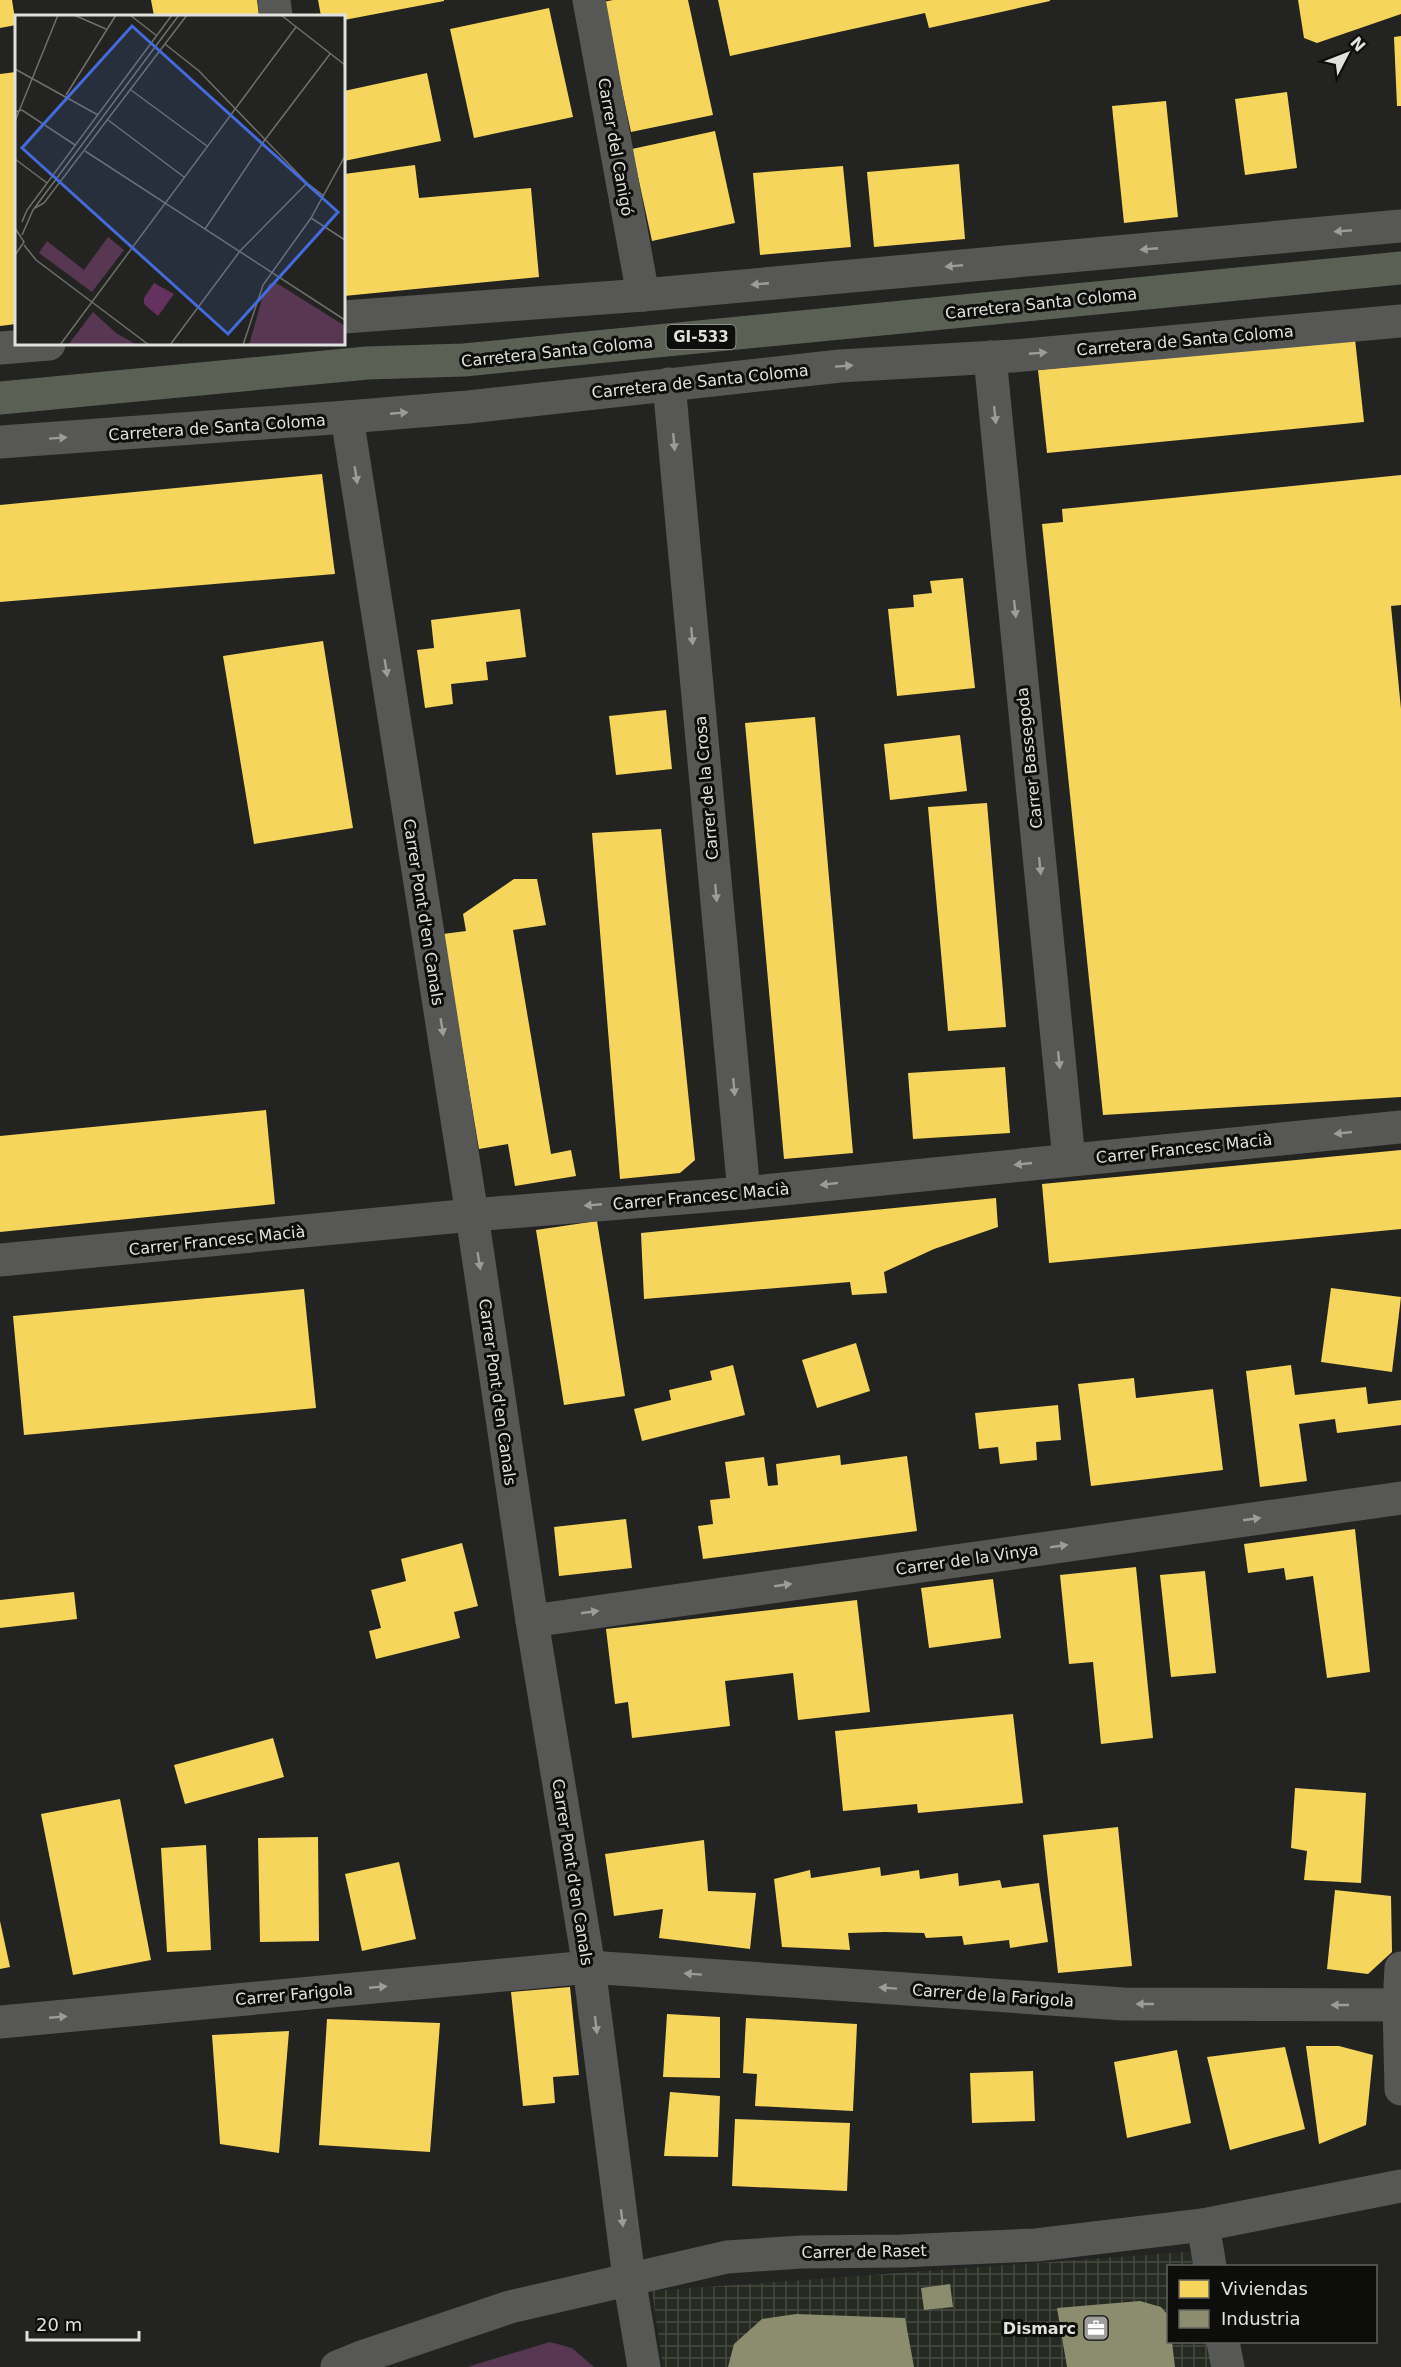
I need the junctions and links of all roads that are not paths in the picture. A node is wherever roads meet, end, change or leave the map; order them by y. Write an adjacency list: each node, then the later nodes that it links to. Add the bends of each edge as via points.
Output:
1 (274, 0): 3 (street)
2 (589, 0): 6 (street, Carrer del Canigó)
3 (276, 15)
4 (1401, 226): 6 (street, one-way to 6)
5 (1401, 268): 13 (main road, Carretera Santa Coloma / GI-533, via 438,362 367,363)
6 (643, 295): 7 (street)
7 (345, 317)
8 (1401, 321): 11 (street, Carretera de Santa Coloma, one-way to 8)
9 (37, 345): 10 (street)
10 (0, 348)
11 (990, 357): 12 (street, Carretera de Santa Coloma, one-way to 11, via 840,366); 17 (street, Carrer Bassegoda, one-way to 17)
12 (669, 384): 14 (street, Carretera de Santa Coloma, one-way to 12); 18 (street, Carrer de la Crosa, one-way to 18)
13 (0, 398)
14 (347, 417): 15 (street, Carretera de Santa Coloma, one-way to 14); 19 (street, Carrer Pont d'en Canals, one-way to 19)
15 (0, 442)
16 (1401, 1127): 17 (street, Carrer Francesc Macià, one-way to 17)
17 (1070, 1160): 18 (street, Carrer Francesc Macià, one-way to 18)
18 (744, 1193): 19 (street, Carrer Francesc Macià, one-way to 19)
19 (472, 1215): 20 (street, Carrer Francesc Macià); 22 (street, Carrer Pont d'en Canals, one-way to 22)
20 (0, 1260)
21 (1401, 1498): 22 (street, Carrer de la Vinya, one-way to 21)
22 (532, 1620): 23 (street, Carrer Pont d'en Canals)
23 (589, 1967): 25 (street, Carrer de la Farigola, one-way to 23, via 1123,2004); 26 (street, Carrer Farigola, one-way to 23); 31 (street, Carrer Pont d'en Canals, one-way to 31)
24 (1401, 1968): 25 (street)
25 (1399, 2005): 27 (street)
26 (0, 2022)
27 (1401, 2089)
28 (1401, 2186): 29 (street, Carrer de Raset)
29 (1203, 2225): 30 (street); 31 (street, Carrer de Raset, via 1036,2245 727,2257)
30 (1210, 2265)
31 (630, 2278): 33 (street, Carrer de Raset, via 510,2307); 34 (street, Carrer Pont d'en Canals)
32 (1223, 2343): 35 (street)
33 (337, 2367)
34 (644, 2367)
35 (1228, 2367)

